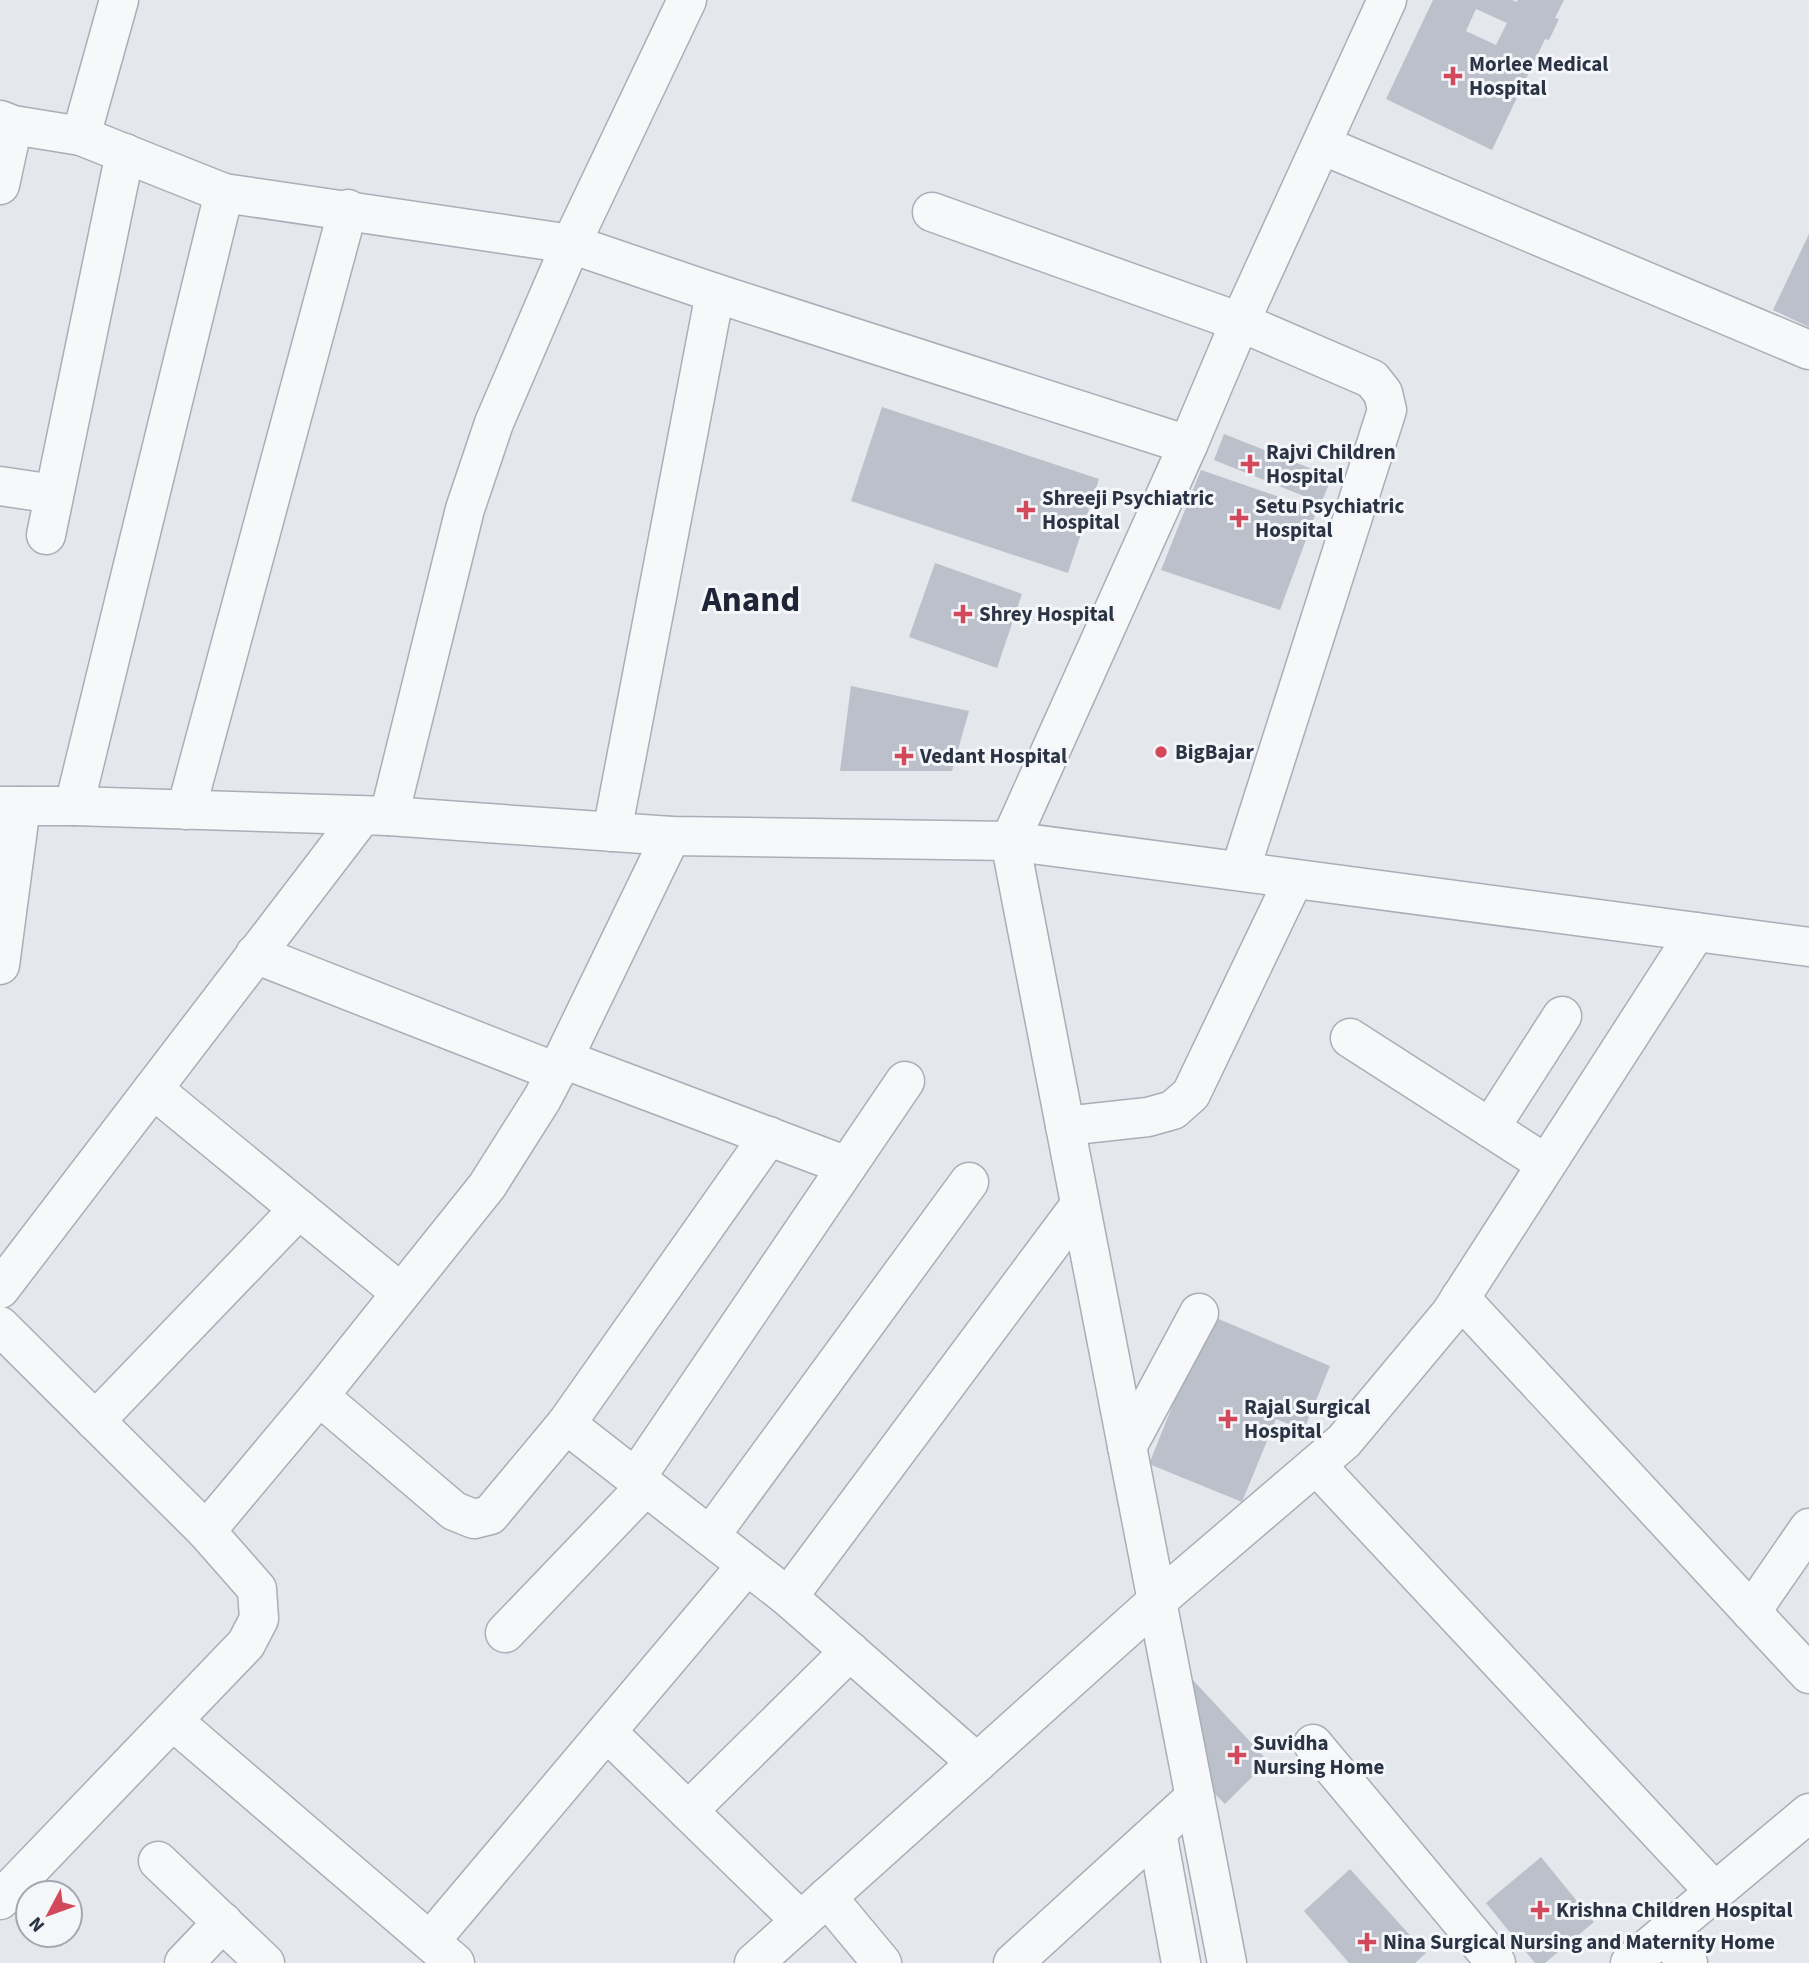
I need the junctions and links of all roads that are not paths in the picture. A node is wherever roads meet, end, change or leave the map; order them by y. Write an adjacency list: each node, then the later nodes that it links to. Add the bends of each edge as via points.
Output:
1 (119, 0): 5 (street)
2 (687, 0): 12 (street)
3 (1387, 0): 6 (street)
4 (6, 122): 5 (street); 8 (street)
5 (81, 136): 7 (street)
6 (1322, 145): 14 (street); 15 (street)
7 (125, 153): 9 (street); 18 (street)
8 (0, 185)
9 (224, 193): 10 (street); 21 (street)
10 (348, 209): 12 (street); 22 (street)
11 (932, 212): 14 (street)
12 (571, 244): 13 (street); 23 (street, via 494,423)
13 (715, 293): 16 (street); 24 (street)
14 (1240, 322): 16 (street); 27 (street, via 1372,379 1383,393 1387,410)
15 (1809, 350)
16 (1188, 445): 26 (street)
17 (0, 486): 18 (street)
18 (54, 494): 19 (street)
19 (46, 535)
20 (11, 806): 21 (street); 32 (street)
21 (74, 806): 22 (street)
22 (186, 810): 23 (street)
23 (375, 817): 24 (street); 31 (street)
24 (612, 832): 25 (street)
25 (671, 836): 26 (street); 35 (street)
26 (1010, 841): 27 (street); 38 (street)
27 (1240, 871): 28 (street)
28 (1294, 879): 29 (street); 38 (street, via 1191,1094 1173,1110 1148,1117)
29 (1696, 932): 30 (street); 41 (street)
30 (1809, 947)
31 (255, 954): 35 (street); 37 (street)
32 (0, 965)
33 (1562, 1016): 39 (street)
34 (1350, 1038): 39 (street)
35 (560, 1065): 40 (street); 47 (street, via 486,1186)
36 (905, 1081): 42 (street)
37 (153, 1089): 45 (street); 46 (street)
38 (1065, 1126): 44 (street)
39 (1490, 1128): 41 (street)
40 (769, 1136): 42 (street); 53 (street)
41 (1546, 1164): 48 (street)
42 (848, 1166): 56 (street)
43 (969, 1182): 59 (street)
44 (1080, 1205): 54 (street); 61 (street)
45 (299, 1209): 47 (street); 52 (street)
46 (0, 1289)
47 (401, 1293): 51 (street)
48 (1460, 1298): 55 (street, via 1344,1441); 63 (street)
49 (1199, 1313): 54 (street)
50 (0, 1326): 52 (street)
51 (319, 1395): 53 (street, via 453,1511 474,1520 490,1516); 58 (street)
52 (95, 1421): 58 (street)
53 (566, 1424): 56 (street)
54 (1127, 1447): 62 (street)
55 (1316, 1465): 62 (street); 76 (street)
56 (640, 1483): 59 (street); 64 (street)
57 (1809, 1528): 63 (street)
58 (206, 1531): 67 (street, via 257,1589 259,1619 246,1644)
59 (710, 1536): 60 (street)
60 (747, 1565): 61 (street); 68 (street)
61 (788, 1597): 65 (street)
62 (1157, 1601): 70 (street); 71 (street)
63 (1751, 1612): 66 (street)
64 (505, 1633)
65 (850, 1651): 70 (street); 72 (street)
66 (1809, 1674)
67 (173, 1721): 77 (street); 81 (street)
68 (607, 1732): 72 (street); 81 (street)
69 (1313, 1744): 89 (street)
70 (976, 1763): 78 (street)
71 (1195, 1797): 74 (street); 88 (street)
72 (688, 1811): 78 (street)
73 (1809, 1813): 76 (street)
74 (1157, 1832): 86 (street); 87 (street)
75 (158, 1861): 79 (street)
76 (1715, 1892): 80 (street)
77 (0, 1900)
78 (814, 1909): 84 (street); 85 (street)
79 (223, 1922): 82 (street); 83 (street)
80 (1664, 1935): 90 (street); 91 (street)
81 (443, 1952)
82 (184, 1963)
83 (265, 1963)
84 (754, 1963)
85 (882, 1963)
86 (1013, 1963)
87 (1181, 1963)
88 (1227, 1963)
89 (1496, 1963)
90 (1630, 1963)
91 (1688, 1963)

